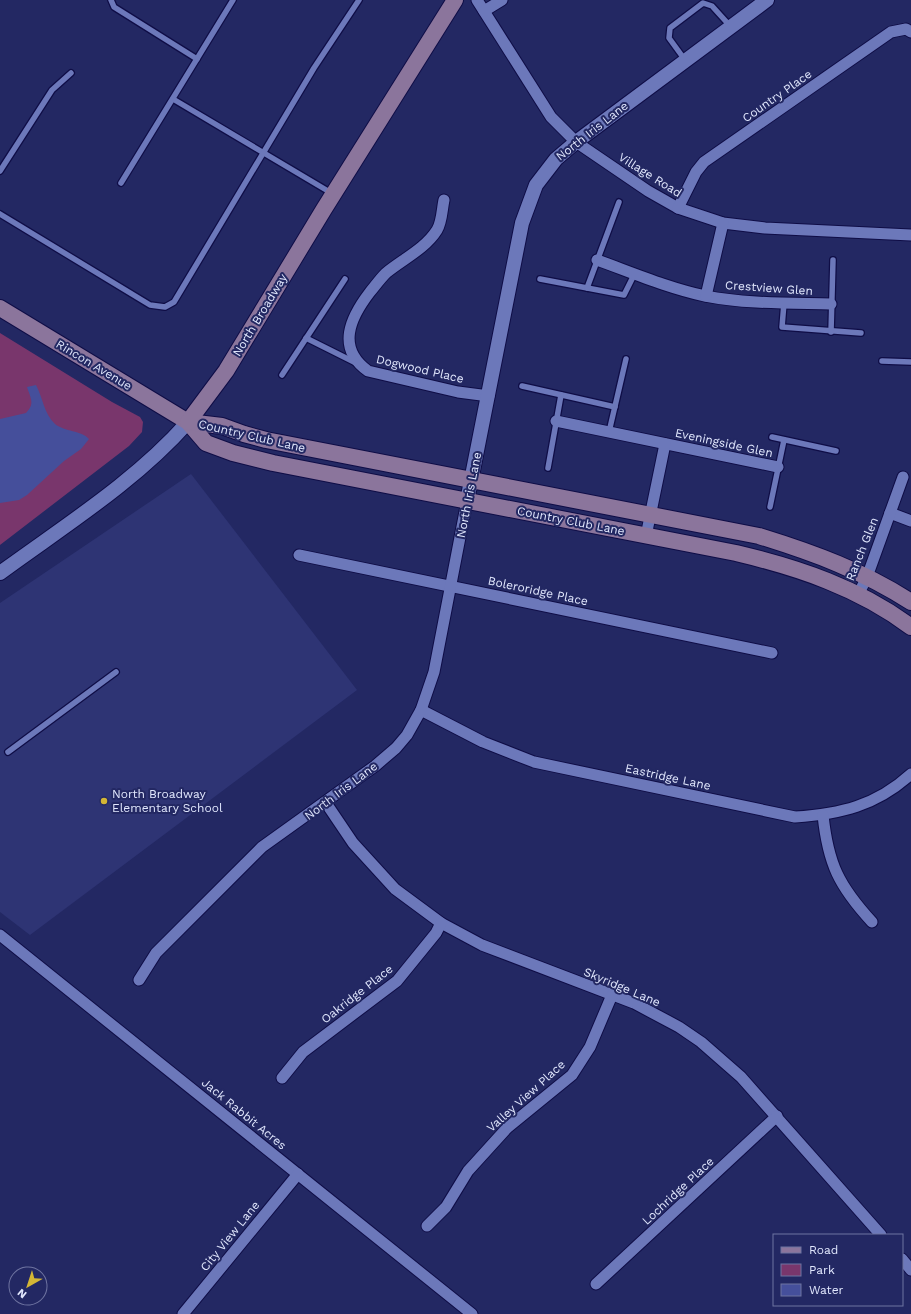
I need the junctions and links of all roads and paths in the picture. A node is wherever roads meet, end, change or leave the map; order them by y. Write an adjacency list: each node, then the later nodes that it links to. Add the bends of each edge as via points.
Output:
1 (111, 0): 11 (lane, via 114,7)
2 (233, 0): 11 (lane)
3 (359, 0): 16 (lane, via 314,68)
4 (455, 0): 19 (main road, North Broadway)
5 (477, 0): 8 (street, Village Road)
6 (502, 0): 8 (street)
7 (767, 0): 9 (street, North Iris Lane)
8 (484, 11): 15 (street, Village Road, via 551,118)
9 (731, 27): 12 (street, North Iris Lane); 12 (lane, via 712,6 703,3 670,28 670,38)
10 (911, 32): 22 (street, Country Place, via 906,29 891,32 704,162 696,172)
11 (197, 59): 14 (lane)
12 (685, 61): 15 (street, North Iris Lane)
13 (71, 73): 17 (lane, via 52,90)
14 (173, 98): 16 (lane); 18 (lane)
15 (576, 142): 22 (street, Village Road, via 648,192); 46 (street, North Iris Lane, via 556,159 536,185 522,223)
16 (264, 153): 19 (lane); 23 (lane, via 174,302 165,307 150,305)
17 (0, 171)
18 (120, 183)
19 (333, 194): 49 (main road, North Broadway, via 226,371)
20 (444, 200): 42 (street, via 438,229 425,245 385,274 358,307 349,331 349,347)
21 (619, 202): 26 (lane)
22 (678, 208): 24 (street, Village Road)
23 (0, 214)
24 (724, 223): 25 (street, Village Road, via 765,228); 32 (street, Crestview Glen)
25 (911, 235)
26 (597, 260): 28 (street, Crestview Glen); 31 (lane)
27 (833, 260): 34 (lane)
28 (635, 273): 31 (lane, via 624,295); 32 (street, Crestview Glen)
29 (345, 279): 38 (lane)
30 (540, 280): 31 (lane)
31 (587, 288)
32 (706, 296): 33 (street, Crestview Glen)
33 (784, 303): 34 (street, Crestview Glen); 36 (lane, via 782,327)
34 (831, 304): 36 (lane)
35 (0, 308): 49 (main road, Rincon Avenue)
36 (831, 332): 37 (lane)
37 (861, 333)
38 (306, 338): 42 (lane); 43 (lane)
39 (626, 359): 47 (lane)
40 (882, 361): 41 (lane)
41 (911, 362)
42 (357, 363): 46 (street, Dogwood Place, via 368,371 458,392)
43 (282, 375)
44 (522, 386): 45 (lane)
45 (561, 395): 47 (lane); 48 (lane)
46 (489, 396): 58 (street, North Iris Lane)
47 (615, 407): 50 (lane)
48 (556, 421): 50 (street, Eveningside Glen); 56 (lane)
49 (188, 422): 58 (main road, Country Club Lane, via 222,426 266,440); 59 (main road, Country Club Lane, via 206,443 233,453); 66 (street, North Broadway, via 166,446 102,498)
50 (609, 432): 53 (street, Eveningside Glen)
51 (772, 437): 52 (lane)
52 (784, 440): 54 (lane); 55 (lane)
53 (665, 444): 55 (street, Eveningside Glen); 62 (street, Eveningside Glen)
54 (836, 451)
55 (778, 467): 60 (lane)
56 (548, 468)
57 (903, 477): 61 (street, Ranch Glen)
58 (471, 480): 59 (street, North Iris Lane); 62 (main road, Country Club Lane)
59 (467, 501): 64 (main road, Country Club Lane); 68 (street, North Iris Lane)
60 (770, 507)
61 (890, 513): 63 (street, Ranch Glen); 67 (street, Ranch Glen)
62 (651, 514): 64 (street, Eveningside Glen); 67 (main road, Country Club Lane, via 760,536 815,553)
63 (911, 521)
64 (646, 536): 69 (main road, Country Club Lane, via 783,564)
65 (299, 555): 68 (street, Boleroridge Place)
66 (0, 573)
67 (867, 577): 69 (street, Ranch Glen); 70 (main road, Country Club Lane)
68 (451, 586): 72 (street, Boleroridge Place); 74 (street, North Iris Lane, via 434,672)
69 (858, 595): 71 (main road, Country Club Lane)
70 (911, 602)
71 (911, 627)
72 (772, 653)
73 (116, 672): 75 (lane)
74 (421, 710): 77 (street, North Iris Lane, via 407,735 396,748); 78 (street, Eastridge Lane, via 482,742 534,762 795,817)
75 (8, 752)
76 (911, 774): 78 (street, Eastridge Lane, via 875,800 849,810)
77 (326, 803): 80 (street, Skyridge Lane, via 353,843 395,889); 82 (street, North Iris Lane, via 262,847 156,953)
78 (823, 815): 79 (street, via 826,842 835,872 851,900)
79 (872, 922)
80 (441, 923): 83 (street, Skyridge Lane, via 482,945); 84 (street, Oakridge Place, via 436,933 397,981 302,1052)
81 (0, 935): 86 (street, Jack Rabbit Acres)
82 (139, 980)
83 (612, 995): 85 (street, Skyridge Lane, via 679,1027 701,1042 741,1077); 87 (street, Valley View Place, via 590,1047 572,1074 507,1128 468,1171 446,1207)
84 (282, 1078)
85 (777, 1116): 88 (street, Skyridge Lane); 91 (street, Lochridge Place)
86 (298, 1174): 92 (street, City View Lane); 93 (street, Jack Rabbit Acres)
87 (427, 1226)
88 (880, 1234)
89 (903, 1260): 90 (street)
90 (911, 1270)
91 (596, 1284)
92 (183, 1314)
93 (472, 1314)

